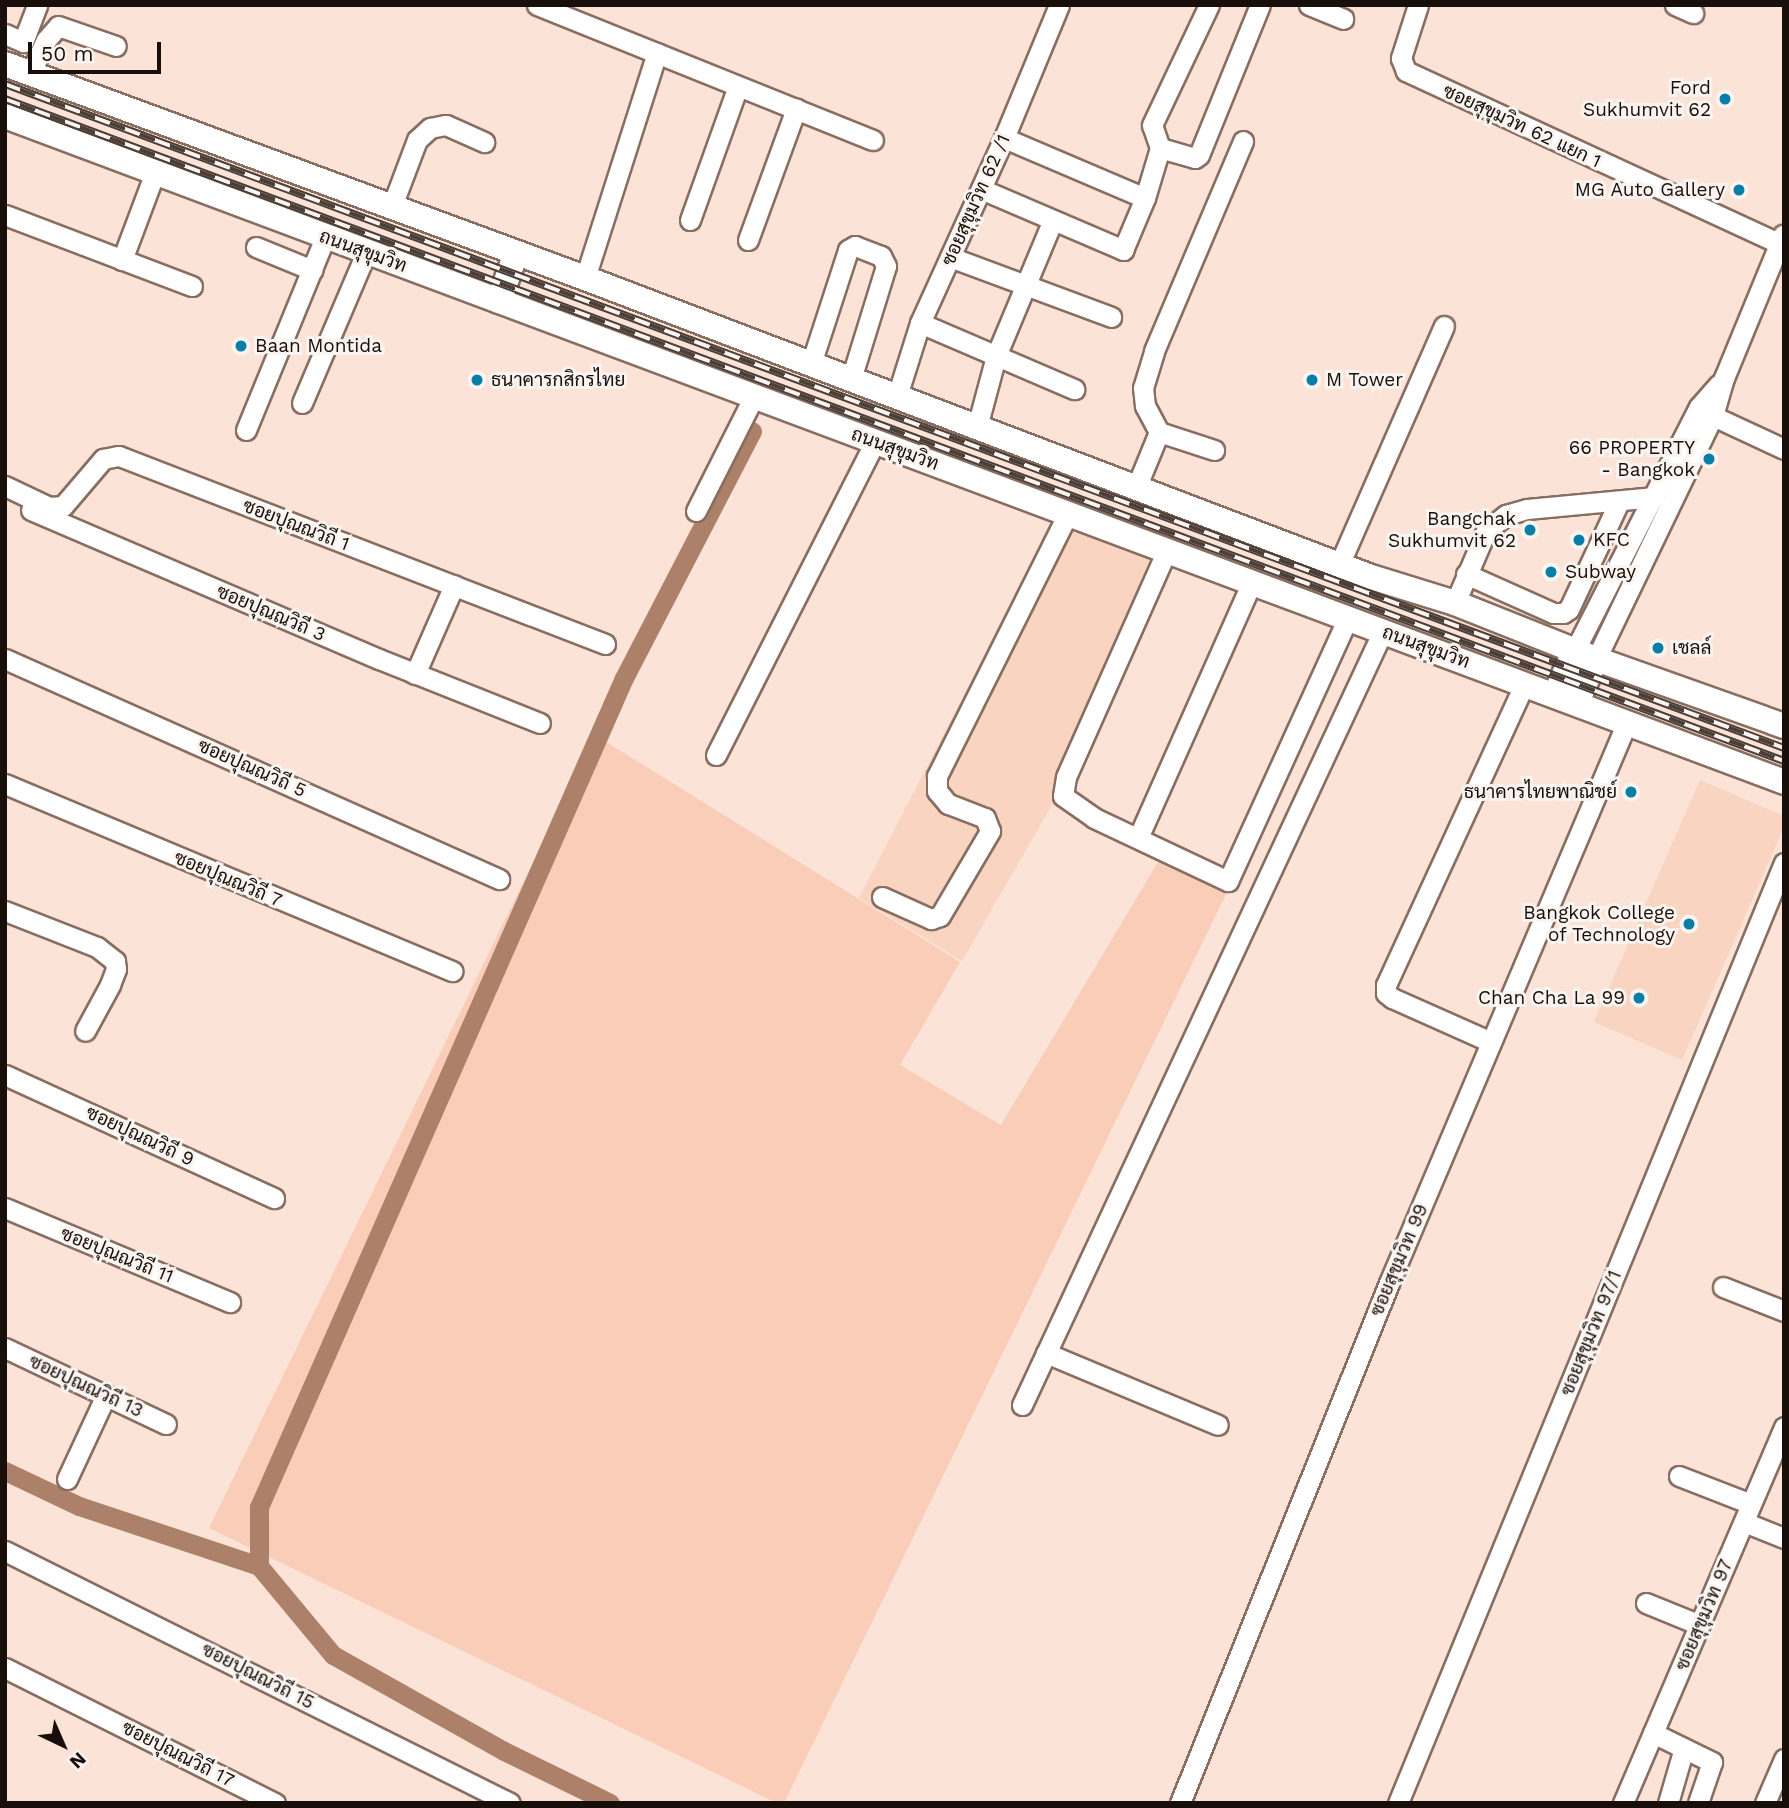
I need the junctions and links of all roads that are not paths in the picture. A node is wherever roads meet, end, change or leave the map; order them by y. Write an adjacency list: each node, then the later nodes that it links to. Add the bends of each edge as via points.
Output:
1 (37, 5): 9 (street, via 23,42)
2 (537, 5): 11 (street)
3 (1059, 5): 17 (street, ซอยสุขุมวิท 62 /1)
4 (1209, 5): 21 (street, via 1152,125)
5 (1260, 5): 21 (street, via 1199,155 1195,158)
6 (1309, 5): 8 (street)
7 (1418, 5): 31 (street, ซอยสุขุมวิท 62 แยก 1, via 1401,58 1406,71)
8 (1343, 19)
9 (5, 34)
10 (116, 46): 13 (street, via 58,26)
11 (657, 53): 14 (street); 38 (street)
12 (5, 64): 13 (main road)
13 (31, 72): 25 (main road)
14 (738, 86): 15 (street); 27 (street)
15 (796, 109): 18 (street); 30 (street)
16 (5, 116): 22 (main road, ถนนสุขุมวิท)
17 (1004, 138): 23 (street, ซอยสุขุมวิท 62 /1); 24 (street)
18 (873, 140)
19 (1243, 141): 56 (street, via 1154,351 1143,388 1145,406)
20 (484, 142): 25 (street, via 446,125 430,128 417,140)
21 (1160, 148): 24 (street)
22 (155, 172): 29 (main road, ถนนสุขุมวิท); 36 (street)
23 (981, 189): 28 (street); 35 (street, ซอยสุขุมวิท 62 /1)
24 (1145, 198): 28 (street, via 1123,250)
25 (392, 206): 34 (main road)
26 (5, 215): 36 (street)
27 (690, 220)
28 (1053, 220): 39 (street)
29 (325, 237): 33 (main road, ถนนสุขุมวิท); 37 (street)
30 (748, 240)
31 (1782, 241): 47 (street)
32 (256, 247): 37 (street)
33 (366, 253): 41 (main road, ถนนสุขุมวิท); 52 (street)
34 (516, 253): 38 (main road); 41 (main road)
35 (950, 257): 39 (street); 43 (street, ซอยสุขุมวิท 62 /1)
36 (122, 260): 40 (street)
37 (312, 270): 55 (street)
38 (585, 278): 46 (main road)
39 (1026, 285): 42 (street); 45 (street)
40 (192, 286)
41 (499, 300): 50 (main road, ถนนสุขุมวิท)
42 (1111, 317)
43 (920, 323): 45 (street); 51 (street, ซอยสุขุมวิท 62 /1)
44 (1444, 326): 68 (street)
45 (996, 356): 49 (street); 54 (street)
46 (811, 364): 48 (main road); 48 (street, via 848,250 855,246 881,256 886,266)
47 (1724, 378): 53 (street); 62 (street, via 1699,407)
48 (852, 379): 51 (main road)
49 (1074, 388)
50 (754, 396): 57 (main road, ถนนสุขุมวิท); 65 (street)
51 (897, 396): 54 (main road)
52 (302, 403)
53 (1713, 416): 58 (street); 78 (street)
54 (977, 427): 61 (main road)
55 (246, 430)
56 (1158, 432): 59 (street); 61 (street)
57 (875, 441): 66 (main road, ถนนสุขุมวิท); 86 (street)
58 (1784, 449)
59 (1214, 450)
60 (5, 486): 71 (street, ซอยปุณณวิถี 1, via 49,507 63,506 103,459 119,456)
61 (1136, 488): 68 (main road)
62 (1654, 497): 64 (street); 78 (street)
63 (5, 498): 80 (street, ซอยปุณณวิถี 3)
64 (1619, 502): 69 (street, via 1527,509 1506,515 1486,531); 73 (street, via 1569,609 1553,613)
65 (696, 511)
66 (1068, 513): 67 (main road, ถนนสุขุมวิท); 92 (street, via 937,776 937,791 948,804 985,818 990,831 940,916 931,919)
67 (1167, 550): 70 (main road, ถนนสุขุมวิท); 89 (street, via 1066,777 1062,796 1094,818)
68 (1339, 565): 72 (main road)
69 (1466, 574): 72 (street); 73 (street)
70 (1252, 582): 74 (main road, ถนนสุขุมวิท); 89 (street)
71 (454, 585): 77 (street, ซอยปุณณวิถี 1); 80 (street)
72 (1455, 603): 75 (main road)
73 (1542, 608): 75 (street, via 1525,611)
74 (1348, 618): 76 (main road, ถนนสุขุมวิท); 89 (street, via 1228,881)
75 (1515, 627): 78 (main road)
76 (1383, 631): 81 (main road, ถนนสุขุมวิท); 104 (street)
77 (605, 644)
78 (1586, 655): 82 (main road); 85 (main road)
79 (5, 659): 91 (street, ซอยปุณณวิถี 5)
80 (415, 674): 84 (street, ซอยปุณณวิถี 3)
81 (1525, 684): 82 (main road, ถนนสุขุมวิท); 96 (street, via 1386,985 1392,998)
82 (1566, 699): 83 (main road, ถนนสุขุมวิท)
83 (1627, 722): 87 (main road, ถนนสุขุมวิท); 96 (street, ซอยสุขุมวิท 99)
84 (540, 723)
85 (1784, 726)
86 (716, 755)
87 (1784, 782)
88 (5, 784): 94 (street, ซอยปุณณวิถี 7)
89 (1138, 838)
90 (1784, 863): 124 (street, ซอยสุขุมวิท 97/1)
91 (499, 879)
92 (881, 897)
93 (5, 911): 95 (street, via 97,947 115,961 110,985)
94 (453, 971)
95 (85, 1031)
96 (1491, 1042): 123 (street, ซอยสุขุมวิท 99)
97 (5, 1075): 98 (street, ซอยปุณณวิถี 9)
98 (274, 1198)
99 (5, 1208): 101 (street, ซอยปุณณวิถี 11)
100 (1723, 1287): 102 (street)
101 (230, 1302)
102 (1784, 1311)
103 (5, 1348): 105 (street, ซอยปุณณวิถี 13)
104 (1046, 1353): 106 (street); 108 (street)
105 (106, 1395): 107 (street, ซอยปุณณวิถี 13); 111 (street)
106 (1022, 1405)
107 (166, 1424)
108 (1218, 1425)
109 (1784, 1427): 112 (street, ซอยสุขุมวิท 97)
110 (1679, 1476): 112 (street)
111 (67, 1479)
112 (1747, 1513): 113 (street); 116 (street, ซอยสุขุมวิท 97)
113 (1784, 1538)
114 (5, 1551): 122 (street, ซอยปุณณวิถี 15)
115 (1646, 1603): 116 (street)
116 (1700, 1625): 118 (street, ซอยสุขุมวิท 97)
117 (5, 1668): 121 (street, ซอยปุณณวิถี 17)
118 (1653, 1733): 119 (street); 125 (street, ซอยสุขุมวิท 97)
119 (1685, 1748): 126 (street); 127 (street, via 1712,1762)
120 (1784, 1759): 128 (street)
121 (275, 1803)
122 (510, 1803)
123 (1180, 1803)
124 (1398, 1803)
125 (1623, 1803)
126 (1668, 1803)
127 (1698, 1803)
128 (1765, 1803)

